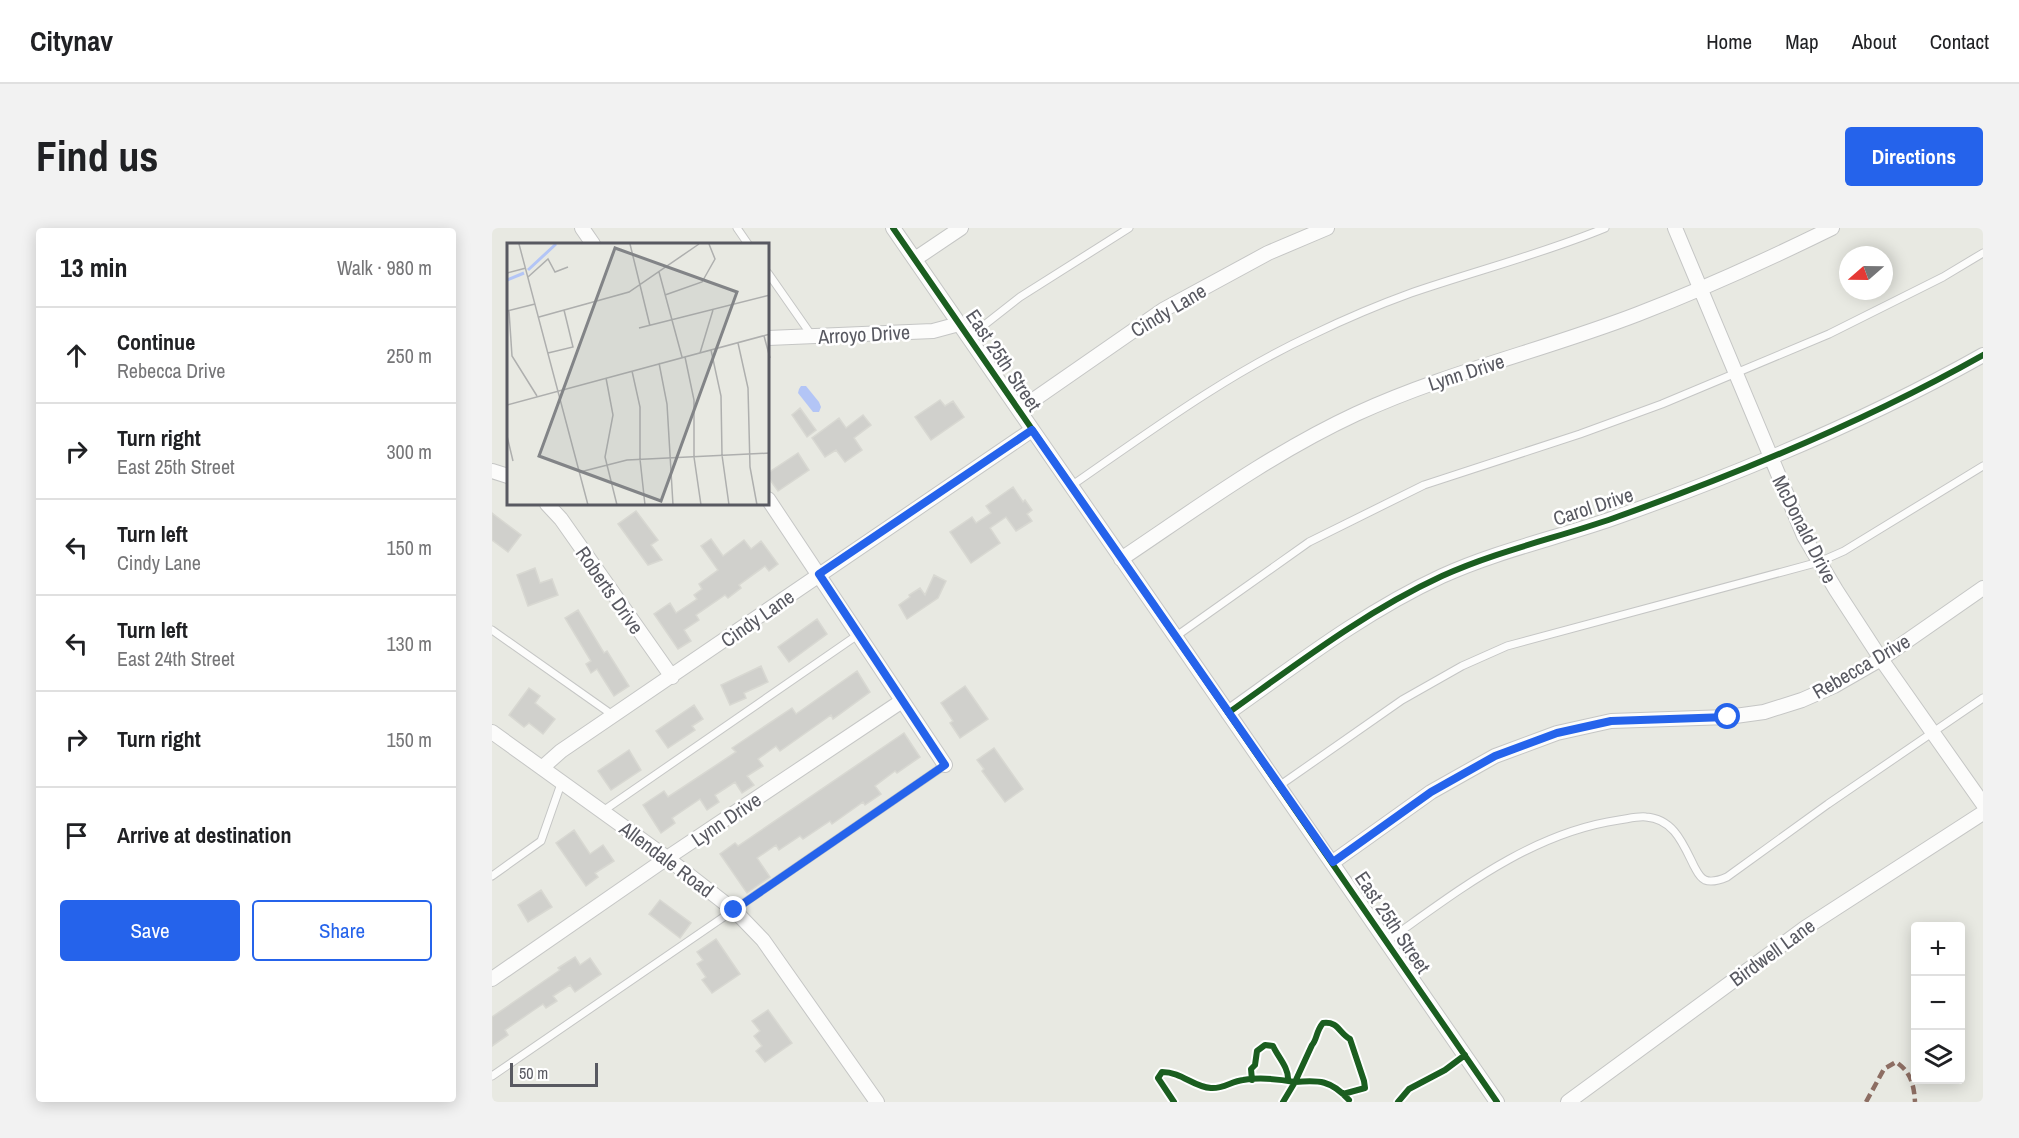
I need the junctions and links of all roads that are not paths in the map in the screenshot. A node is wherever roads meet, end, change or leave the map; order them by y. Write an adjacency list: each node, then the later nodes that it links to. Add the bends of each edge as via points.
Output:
1 (582, 228): 10 (street)
2 (737, 228): 11 (lane)
3 (893, 228): 13 (street, East 25th Street)
4 (961, 228): 13 (street)
5 (1129, 228): 18 (lane, via 1020,297)
6 (1327, 228): 22 (street, Cindy Lane, via 1268,253 1163,310)
7 (1605, 228): 28 (lane, via 1410,294 1315,333 1188,405)
8 (1674, 228): 15 (street, McDonald Drive)
9 (1832, 228): 15 (street, Lynn Drive)
10 (592, 243)
11 (747, 243)
12 (1983, 253): 21 (lane, via 1829,334)
13 (915, 259): 16 (street, East 25th Street)
14 (770, 276): 17 (lane)
15 (1700, 288): 21 (street, McDonald Drive); 31 (street, Lynn Drive, via 1638,314 1418,388 1356,414 1250,472)
16 (959, 324): 17 (street, Arroyo Drive, via 933,331); 18 (street, East 25th Street)
17 (812, 336): 19 (street, Arroyo Drive)
18 (969, 337): 22 (street, East 25th Street)
19 (770, 338)
20 (1983, 355): 24 (street, Carol Drive)
21 (1735, 373): 24 (street, McDonald Drive); 37 (lane, via 1590,430 1424,485 1309,542)
22 (1019, 410): 23 (street, East 25th Street)
23 (1032, 430): 28 (street, East 25th Street); 33 (street, Cindy Lane)
24 (1770, 458): 32 (street, McDonald Drive); 42 (street, Carol Drive, via 1442,576 1344,630)
25 (1983, 466): 32 (lane, via 1844,551)
26 (492, 471): 27 (street)
27 (507, 476)
28 (1071, 486): 31 (street, East 25th Street)
29 (770, 502): 33 (street)
30 (548, 506): 39 (street, Roberts Drive)
31 (1121, 559): 37 (street, East 25th Street)
32 (1819, 562): 38 (street, McDonald Drive); 49 (lane, via 1506,646 1402,700)
33 (819, 574): 36 (street); 39 (street, Cindy Lane)
34 (1983, 588): 38 (street, Rebecca Drive)
35 (492, 630): 43 (lane)
36 (858, 634): 41 (street); 51 (lane)
37 (1175, 637): 42 (street, East 25th Street)
38 (1881, 659): 45 (street, McDonald Drive); 54 (street, Rebecca Drive, via 1834,686 1764,712 1611,721 1557,733 1495,756 1431,792)
39 (672, 677): 43 (street, Cindy Lane)
40 (1983, 698): 45 (lane)
41 (902, 701): 46 (street); 53 (street, Lynn Drive)
42 (1228, 713): 49 (street, East 25th Street)
43 (614, 716): 47 (street, Cindy Lane, via 561,751)
44 (492, 732): 47 (street, Allendale Road)
45 (1933, 732): 50 (street, McDonald Drive); 57 (lane, via 1727,877 1706,880 1699,875 1679,837 1664,822 1646,817 1599,823 1568,832 1503,862)
46 (945, 765): 56 (lane)
47 (543, 768): 48 (street, Allendale Road)
48 (562, 781): 51 (street, Allendale Road); 55 (lane, via 541,841)
49 (1280, 786): 54 (street, East 25th Street)
50 (1983, 804)
51 (603, 811): 53 (street, Allendale Road)
52 (1983, 813): 62 (street, Birdwell Lane, via 1804,928)
53 (667, 858): 56 (street, Allendale Road); 58 (street, Lynn Drive)
54 (1333, 862): 57 (street, East 25th Street)
55 (492, 876)
56 (734, 910): 59 (lane); 60 (street, Allendale Road, via 763,940)
57 (1387, 941): 61 (street, East 25th Street)
58 (492, 979)
59 (492, 1076)
60 (877, 1102)
61 (1497, 1102)
62 (1568, 1102)

